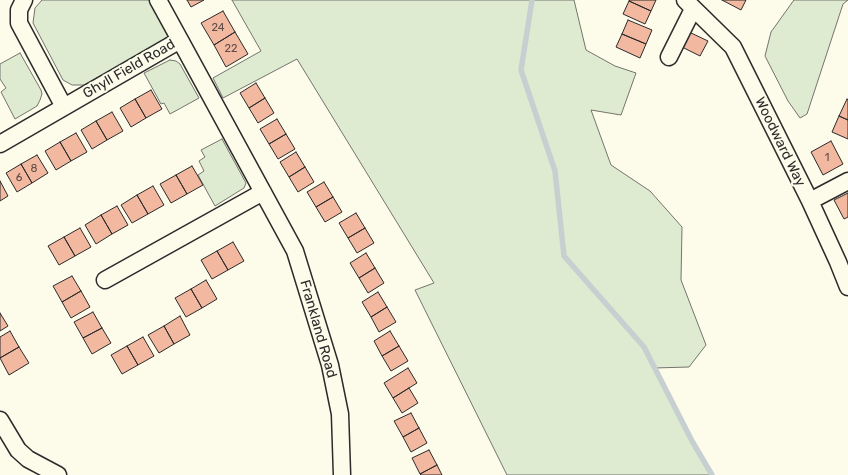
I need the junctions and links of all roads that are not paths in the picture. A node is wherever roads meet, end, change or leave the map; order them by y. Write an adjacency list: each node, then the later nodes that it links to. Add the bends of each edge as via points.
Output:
1 (24, 0): 6 (street, via 19,10 19,23)
2 (158, 0): 4 (street, Ghyll Field Road)
3 (689, 5): 5 (street, Woodward Way); 10 (street, Woodward Way, via 733,47)
4 (180, 40): 6 (street, Ghyll Field Road); 9 (street, Frankland Road)
5 (668, 58)
6 (64, 107): 7 (street, Ghyll Field Road)
7 (0, 144)
8 (848, 181): 10 (street)
9 (263, 192): 11 (street); 15 (street, Frankland Road, via 295,251 330,365 340,414)
10 (810, 201): 12 (street, Woodward Way)
11 (105, 280)
12 (848, 287)
13 (0, 420): 14 (street, via 18,450)
14 (58, 475)
15 (342, 475)

